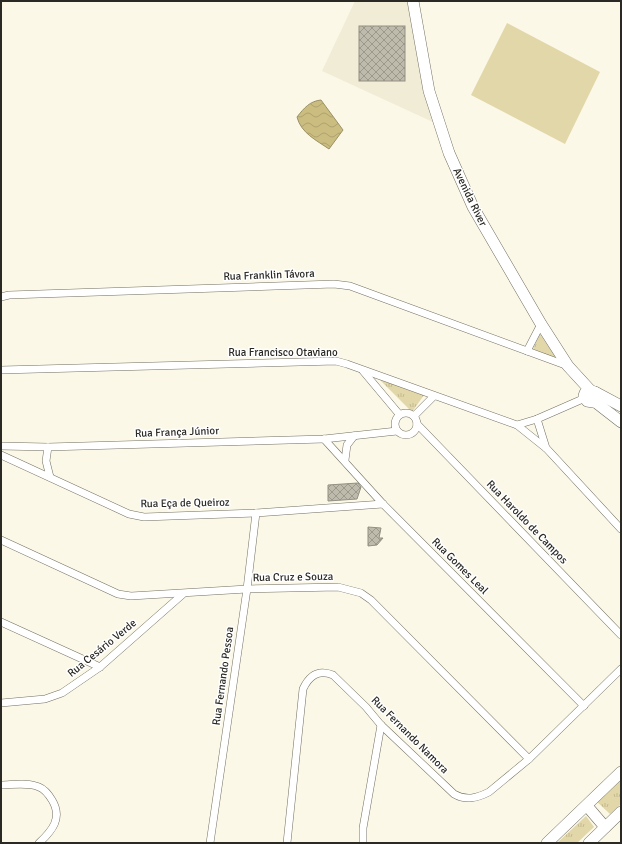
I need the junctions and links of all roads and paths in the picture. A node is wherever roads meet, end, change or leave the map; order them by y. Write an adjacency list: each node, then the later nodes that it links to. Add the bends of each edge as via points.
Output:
1 (413, 1): 3 (street, Avenida River, via 429,91 449,153 473,207)
2 (1, 297): 4 (street, Rua Franklin Távora, via 334,284 350,286)
3 (541, 324): 4 (street); 7 (street, Avenida River)
4 (527, 351): 7 (street, Rua Franklin Távora)
5 (1, 370): 6 (street, Rua Francisco Otaviano, via 336,361)
6 (363, 370): 9 (street, Rua Francisco Otaviano); 11 (street)
7 (572, 370): 8 (street, Avenida River)
8 (590, 395): 10 (street); 13 (street); 14 (street)
9 (434, 396): 12 (street); 16 (street, Rua Francisco Otaviano)
10 (621, 406)
11 (399, 414): 12 (street, via 406,412); 17 (street, via 394,424)
12 (414, 416): 15 (street)
13 (537, 420): 16 (street); 22 (street, Rua Francisco Otaviano)
14 (621, 422)
15 (417, 424): 17 (street, via 414,432 407,436); 33 (street, Rua Haroldo de Campos)
16 (517, 425): 22 (street, Rua Francisco Otaviano)
17 (397, 431): 18 (street, Rua França Júnior)
18 (354, 436): 19 (street, Rua França Júnior); 24 (street, via 347,445)
19 (324, 439): 21 (street, Rua França Júnior); 24 (street, Rua Gomes Leal)
20 (1, 446): 21 (street, Rua França Júnior)
21 (48, 447): 25 (street, via 46,462)
22 (547, 449): 28 (street, Rua Francisco Otaviano)
23 (1, 455): 25 (street, Rua Eça de Queiroz)
24 (345, 460): 26 (street, Rua Gomes Leal)
25 (50, 476): 27 (street, Rua Eça de Queiroz, via 129,514)
26 (382, 504): 27 (street, Rua Eça de Queiroz); 37 (street, Rua Gomes Leal)
27 (256, 513): 30 (street, Rua Fernando Pessoa)
28 (621, 529)
29 (1, 540): 31 (street, Rua Cruz e Souza, via 118,594)
30 (247, 589): 31 (street, Rua Cruz e Souza); 39 (street, Rua Cruz e Souza, via 338,587 361,593 371,600); 46 (street, Rua Fernando Pessoa)
31 (183, 594): 34 (street, Rua Cesário Verde)
32 (1, 622): 34 (street)
33 (621, 634)
34 (100, 667): 36 (street, Rua Cesário Verde, via 62,693 45,699)
35 (621, 669): 37 (street, Rua Fernando Namora)
36 (1, 703)
37 (584, 706): 39 (street, Rua Fernando Namora)
38 (381, 725): 39 (street, Rua Fernando Namora, via 454,794 461,797 482,796); 47 (street, Rua Fernando Namora, via 333,675 320,673 307,680 303,689); 48 (street, via 363,828)
39 (529, 759)
40 (621, 772): 42 (street)
41 (1, 785): 45 (street, via 32,785 40,787 51,797 57,818 55,825)
42 (587, 806): 44 (street); 49 (street)
43 (621, 812): 44 (street)
44 (605, 827): 50 (street)
45 (39, 843)
46 (210, 843)
47 (287, 843)
48 (363, 843)
49 (547, 843)
50 (589, 843)

